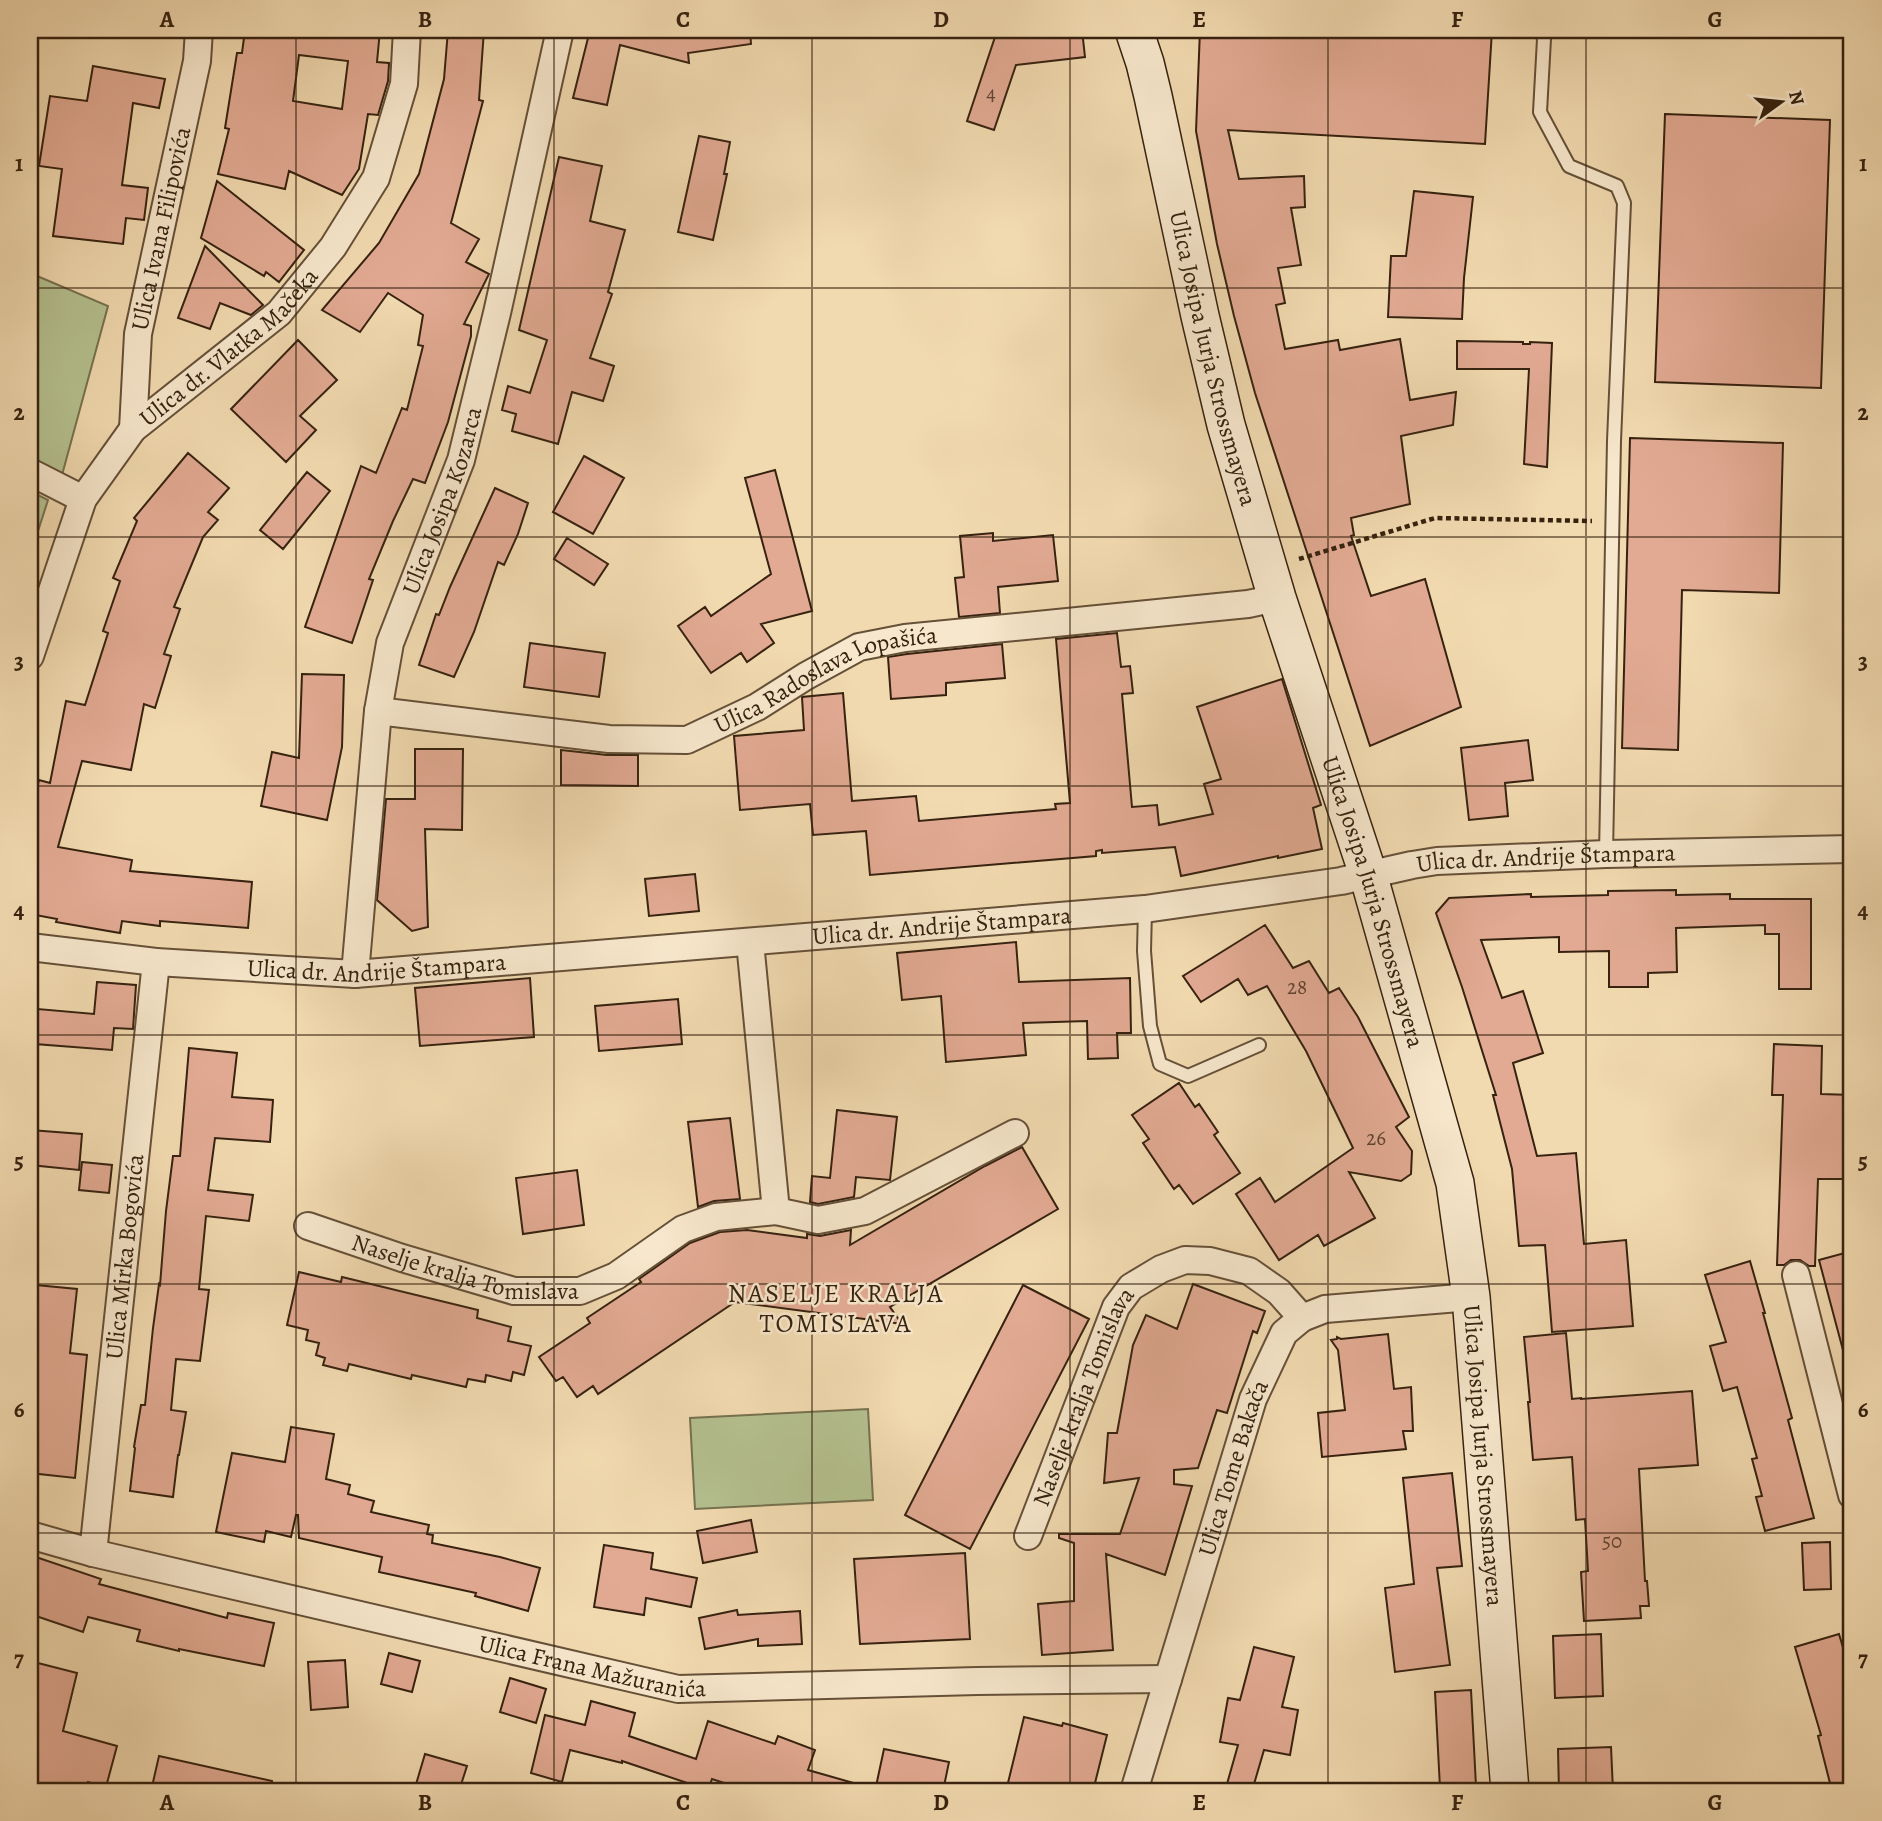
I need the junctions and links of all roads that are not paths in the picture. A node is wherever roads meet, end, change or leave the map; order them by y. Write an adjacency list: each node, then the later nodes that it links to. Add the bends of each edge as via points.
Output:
1 (199, 30): 6 (street, Ulica Ivana Filipovića, via 197,61 138,334)
2 (407, 30): 6 (street, Ulica dr. Vlatka Mačeka, via 404,84 376,178 333,247 279,313)
3 (560, 30): 11 (street, Ulica Josipa Kozarca, via 461,460 390,643)
4 (1134, 30): 9 (main road, Ulica Josipa Jurja Strossmayera, via 1153,96 1226,425)
5 (1541, 30): 13 (lane, via 1540,112 1569,166 1617,186 1624,203)
6 (133, 429): 8 (street, Ulica dr. Vlatka Mačeka)
7 (30, 472): 8 (street)
8 (83, 499): 10 (street, Ulica dr. Vlatka Mačeka)
9 (1273, 583): 11 (street, Ulica Radoslava Lopašića, via 1248,604 905,638 859,647 757,707 687,740 609,739); 14 (main road, Ulica Josipa Jurja Strossmayera)
10 (30, 656)
11 (378, 711): 19 (street, Ulica Josipa Kozarca)
12 (1852, 849): 13 (street, Ulica dr. Andrije Štampara)
13 (1606, 854): 14 (street, Ulica dr. Andrije Štampara, via 1437,861)
14 (1368, 874): 15 (street, Ulica dr. Andrije Štampara); 25 (main road, Ulica Josipa Jurja Strossmayera, via 1455,1183)
15 (1145, 909): 16 (street, Ulica dr. Andrije Štampara); 20 (lane, via 1150,1026 1160,1064 1188,1076)
16 (750, 942): 19 (street, Ulica dr. Andrije Štampara); 22 (street)
17 (30, 947): 18 (street, Ulica dr. Andrije Štampara)
18 (156, 962): 19 (street, Ulica dr. Andrije Štampara); 30 (street, Ulica Mirka Bogovića)
19 (355, 974)
20 (1259, 1045)
21 (1016, 1133): 22 (street, Naselje kralja Tomislava, via 865,1211 818,1220)
22 (776, 1211): 23 (street, Naselje kralja Tomislava, via 716,1217 683,1229 616,1276 580,1291 514,1291)
23 (308, 1226)
24 (1796, 1275): 27 (street)
25 (1471, 1297): 26 (street, Ulica Tome Bakača, via 1325,1308); 33 (main road, Ulica Josipa Jurja Strossmayera)
26 (1302, 1318): 29 (street, Naselje kralja Tomislava, via 1279,1292 1249,1271 1210,1261 1185,1260 1130,1287 1116,1307); 31 (street, Ulica Tome Bakača, via 1284,1333 1253,1398)
27 (1852, 1495)
28 (30, 1535): 30 (street, Ulica Frana Mažuranića)
29 (1028, 1535)
30 (93, 1553): 31 (street, Ulica Frana Mažuranića, via 678,1689)
31 (1168, 1679): 32 (street, Ulica Tome Bakača)
32 (1134, 1791)
33 (1510, 1791)

